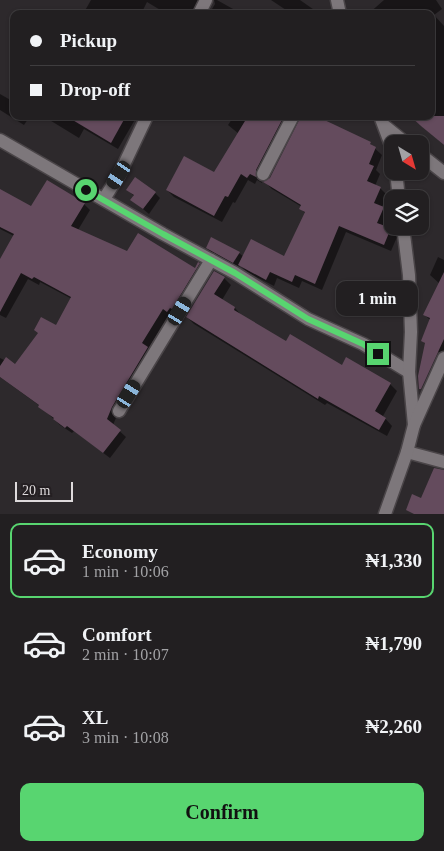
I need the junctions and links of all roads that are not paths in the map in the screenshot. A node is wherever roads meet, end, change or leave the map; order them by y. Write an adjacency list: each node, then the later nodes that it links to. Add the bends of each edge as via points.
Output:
1 (146, 120): 10 (street)
2 (291, 120): 9 (street)
3 (383, 121): 4 (street); 5 (street)
4 (388, 135)
5 (398, 135)
6 (0, 140): 10 (street)
7 (429, 161): 8 (street)
8 (444, 173)
9 (263, 174)
10 (104, 199): 12 (street)
11 (404, 235): 14 (street, via 409,275)
12 (211, 260): 14 (street, via 308,319 363,344); 15 (street)
13 (444, 358): 16 (street)
14 (409, 372): 16 (street)
15 (118, 411)
16 (414, 425): 17 (street)
17 (407, 452): 18 (street); 19 (street)
18 (444, 462)
19 (385, 514)

